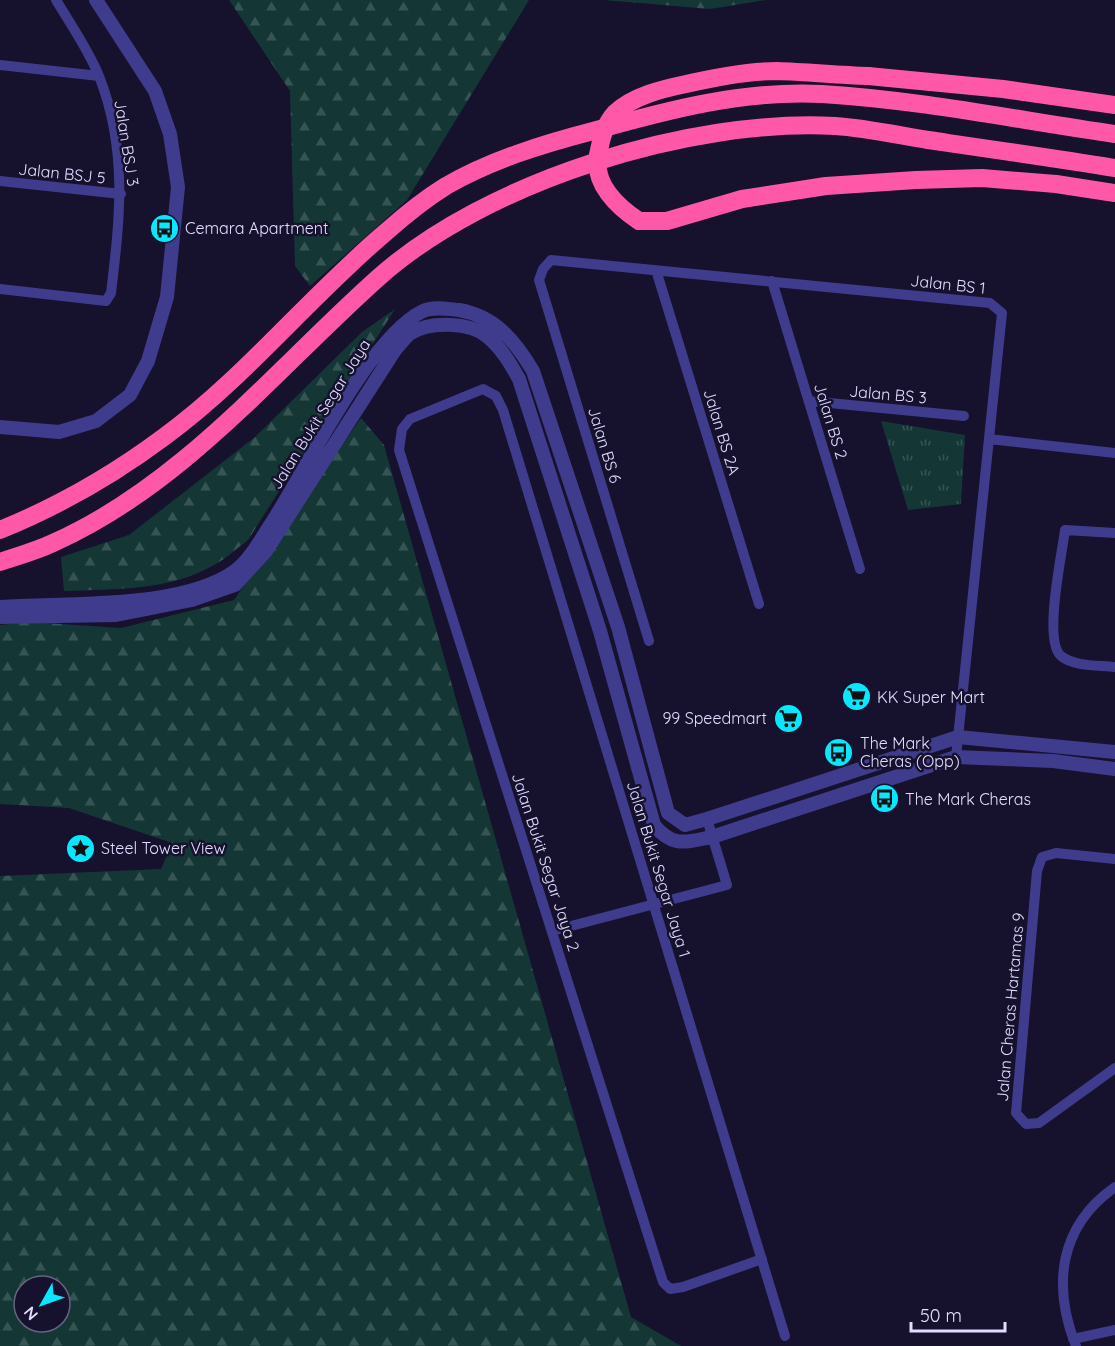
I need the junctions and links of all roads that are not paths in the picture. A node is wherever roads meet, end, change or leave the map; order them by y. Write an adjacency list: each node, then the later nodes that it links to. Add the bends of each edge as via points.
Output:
1 (56, 0): 4 (street, Jalan BSJ 3)
2 (96, 0): 17 (street, via 155,91 170,134 178,187 167,297 147,361 130,395 96,421 58,432)
3 (0, 65): 4 (street)
4 (99, 76): 10 (street, Jalan BSJ 3, via 111,118)
5 (1115, 105): 9 (highway, bridge, via 868,76 775,71 730,75 670,87 636,99 615,114 602,134 598,160 605,187 618,207 639,221 668,221 742,199 826,186 916,180 982,178)
6 (1115, 134): 21 (highway, via 820,94 752,96 662,111 543,143 446,186 386,231 225,386 166,436 108,476)
7 (1115, 168): 25 (highway, via 836,126 762,126 694,137 548,179 493,201 415,246 240,410 185,458 124,503 54,543)
8 (0, 181): 10 (street, Jalan BSJ 5)
9 (1115, 193)
10 (121, 194): 14 (street, Jalan BSJ 3, via 111,293 106,301)
11 (551, 260): 12 (street, Jalan BS 1); 30 (street, Jalan BS 6, via 539,280)
12 (656, 270): 13 (street, Jalan BS 1); 27 (street, Jalan BS 2A)
13 (772, 282): 15 (street, Jalan BS 2); 18 (street, Jalan BS 1, via 990,303 1002,313)
14 (0, 289)
15 (809, 401): 16 (street, Jalan BS 3); 26 (street, Jalan BS 2)
16 (964, 416)
17 (0, 427)
18 (989, 439): 20 (street); 32 (street, Jalan BS 1)
19 (399, 450): 39 (street, Jalan Bukit Segar Jaya 1, via 402,429 410,419 483,389 496,396); 40 (street, Jalan Bukit Segar Jaya 2)
20 (1115, 453)
21 (45, 511): 22 (highway); 23 (highway)
22 (0, 523)
23 (0, 530)
24 (1115, 533): 31 (street, via 1065,530 1053,642 1060,656 1072,662)
25 (0, 562)
26 (860, 569)
27 (759, 604)
28 (0, 607): 36 (street, Jalan Bukit Segar Jaya, via 113,604 201,588 237,569 274,518 383,343 424,310 471,312 494,324 516,344 533,371 618,627 668,813 685,825)
29 (0, 616): 37 (street, Jalan Bukit Segar Jaya, via 117,615 192,600 235,585 266,552 395,350 410,334 430,325 460,327 486,335 506,356 519,379 600,631 654,825 664,837 681,843)
30 (649, 641)
31 (1115, 667)
32 (958, 737): 33 (street); 34 (street, Jalan BS 1); 36 (street)
33 (1115, 752)
34 (957, 757): 35 (street, via 1053,761); 37 (street)
35 (1115, 769)
36 (707, 819): 37 (street)
37 (712, 837): 39 (street, via 727,885)
38 (1115, 859): 41 (street, Jalan Cheras Hartamas 9, via 1056,853 1042,857 1037,871 1016,1113 1026,1124 1039,1122)
39 (654, 904): 40 (street); 43 (street, Jalan Bukit Segar Jaya 1)
40 (552, 931): 43 (street, Jalan Bukit Segar Jaya 2, via 663,1282 670,1289 683,1287)
41 (1115, 1068)
42 (1115, 1187): 46 (street, via 1085,1214 1066,1254 1061,1274 1063,1300)
43 (762, 1259): 45 (street, Jalan Bukit Segar Jaya 1)
44 (1115, 1330): 46 (street)
45 (785, 1336)
46 (1074, 1342)

